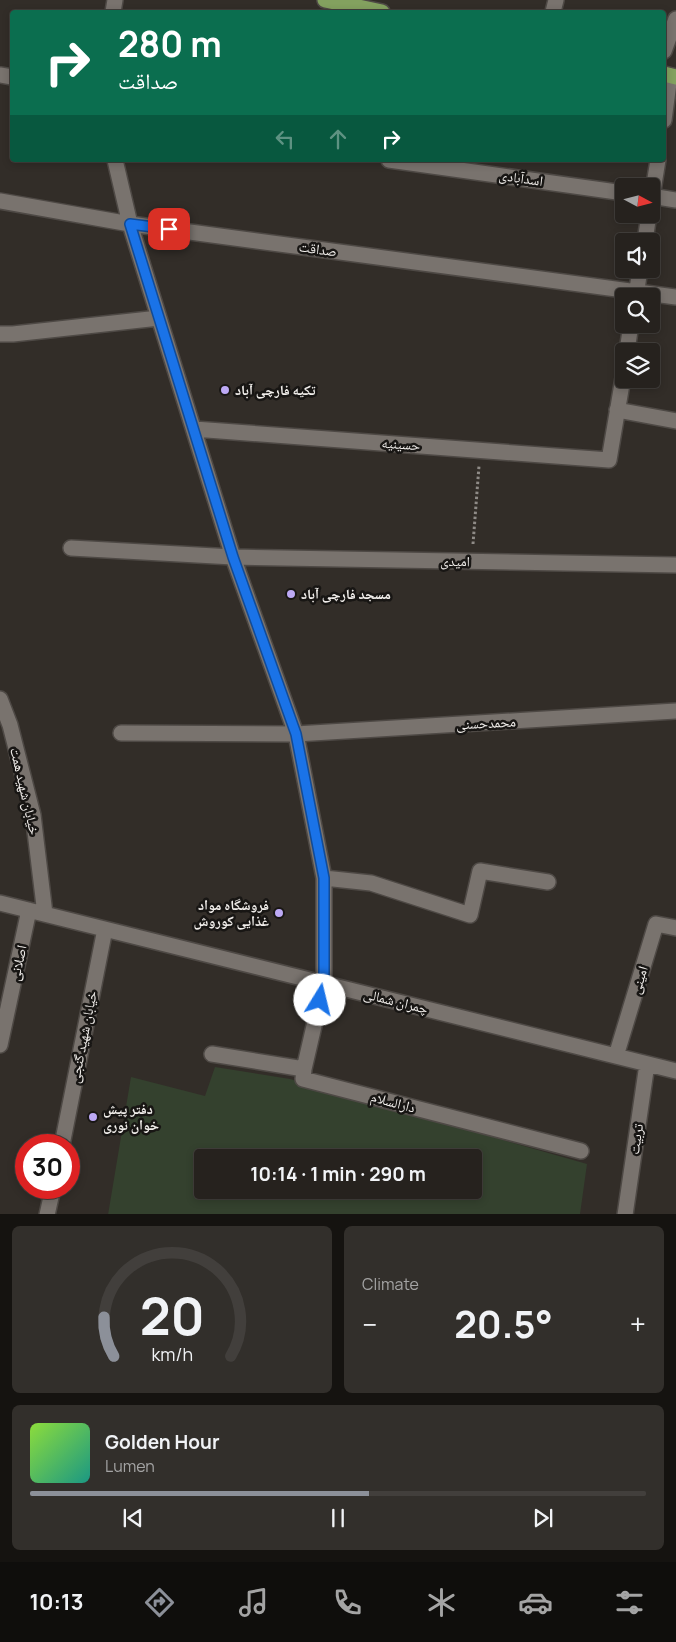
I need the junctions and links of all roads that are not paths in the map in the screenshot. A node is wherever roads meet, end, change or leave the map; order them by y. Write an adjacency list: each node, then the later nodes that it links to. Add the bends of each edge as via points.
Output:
1 (325, 0): 2 (main road)
2 (372, 10)
3 (676, 18): 4 (street)
4 (666, 45)
5 (670, 76): 6 (street)
6 (666, 105)
7 (115, 162): 15 (street)
8 (404, 162): 11 (street, اسدآبادی)
9 (658, 162): 10 (street)
10 (655, 178)
11 (615, 191)
12 (660, 199): 13 (street)
13 (676, 200)
14 (0, 201): 15 (street, صداقت)
15 (130, 224): 16 (street, صداقت); 19 (street)
16 (615, 291)
17 (660, 296): 18 (street, صداقت)
18 (676, 297)
19 (159, 318): 20 (street); 24 (street)
20 (0, 334)
21 (621, 388): 22 (street)
22 (618, 410): 23 (street); 24 (street, حسینیه, via 609,460)
23 (676, 421)
24 (194, 429): 26 (street)
25 (71, 548): 26 (street, امیدی)
26 (233, 557): 27 (street, امیدی); 31 (street)
27 (676, 566)
28 (0, 699): 36 (street, خیابان شهید همت, via 10,725 33,816)
29 (676, 711): 31 (street, محمدحسنی)
30 (121, 733): 31 (street, محمدحسنی)
31 (296, 734): 32 (street)
32 (324, 878): 33 (street, via 371,883 470,915 480,871); 39 (street)
33 (548, 882)
34 (0, 903): 35 (street, چمران شمالی)
35 (29, 910): 36 (street, چمران شمالی); 40 (street, اصلانی)
36 (46, 914): 38 (street, چمران شمالی)
37 (676, 928): 42 (street, امینی, via 656,924)
38 (106, 929): 39 (street, چمران شمالی); 46 (street, خیابان شهید گنجی)
39 (324, 983): 42 (street, چمران شمالی); 44 (street)
40 (0, 1045)
41 (212, 1054): 44 (street)
42 (616, 1056): 43 (street, چمران شمالی)
43 (647, 1064): 45 (street, چمران شمالی); 50 (street, تربیت)
44 (304, 1069): 47 (street, دارالسلام, via 303,1079)
45 (676, 1071)
46 (64, 1134)
47 (582, 1151)
48 (50, 1199): 49 (street)
49 (47, 1214)
50 (625, 1214)

